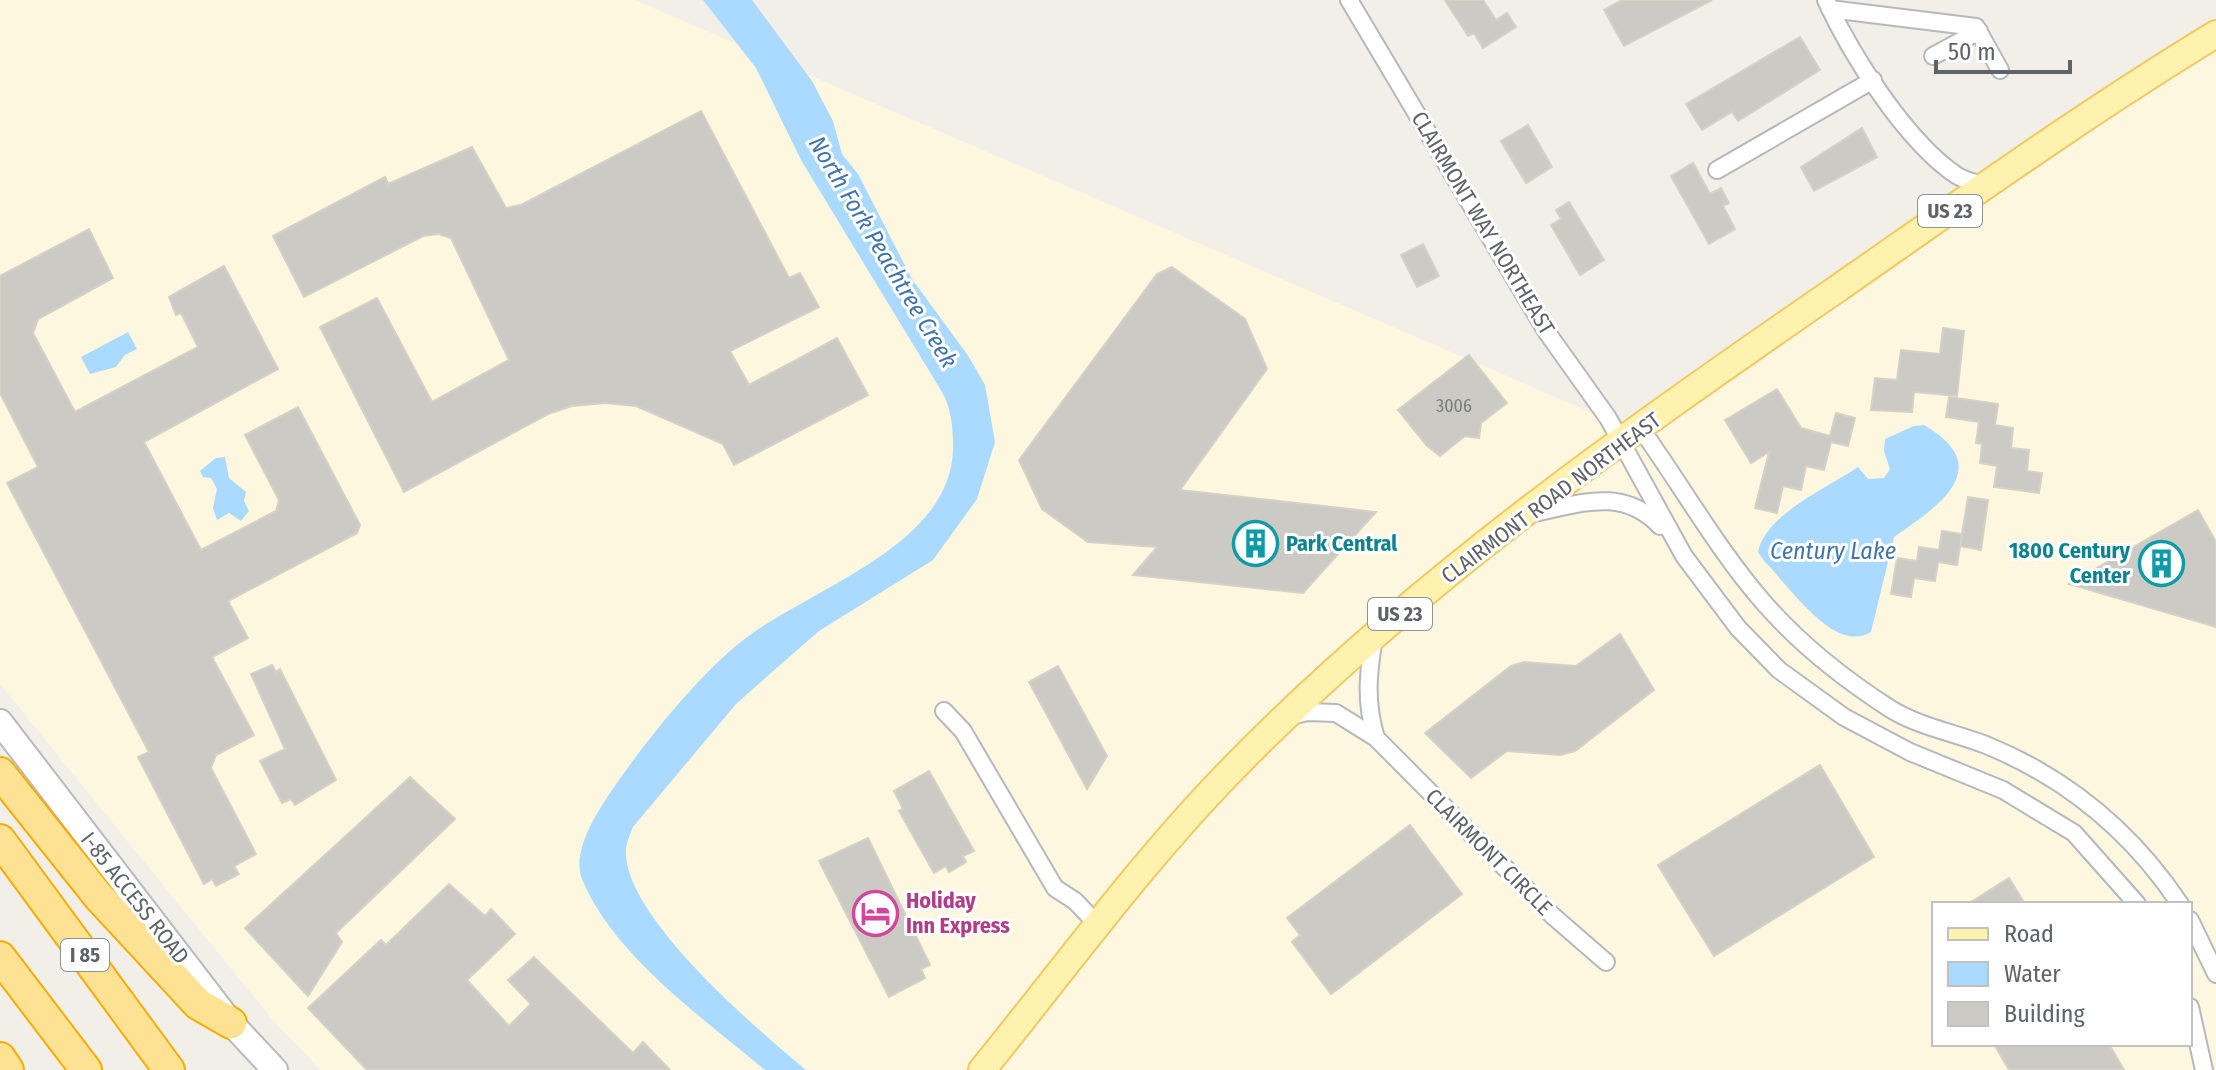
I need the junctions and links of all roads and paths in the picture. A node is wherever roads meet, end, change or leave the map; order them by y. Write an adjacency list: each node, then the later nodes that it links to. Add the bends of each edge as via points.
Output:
1 (1349, 0): 10 (street, CLAIRMONT WAY NORTHEAST, via 1546,331 1608,418)
2 (1828, 4): 3 (street); 7 (street, via 1842,36)
3 (1979, 31): 5 (street); 6 (street)
4 (2216, 34): 9 (main road, CLAIRMONT ROAD NORTHEAST / US 23)
5 (1933, 56)
6 (2000, 70)
7 (1873, 80): 8 (street); 9 (street, via 1926,149 1958,177)
8 (1717, 170)
9 (1986, 186): 10 (main road, CLAIRMONT ROAD NORTHEAST / US 23)
10 (1631, 436): 11 (main road, CLAIRMONT ROAD NORTHEAST / US 23); 12 (street); 21 (street, via 1795,635 1892,710 2012,755 2068,788 2138,849)
11 (1527, 515): 12 (street, via 1601,500 1627,503 1652,517); 13 (main road, CLAIRMONT ROAD NORTHEAST / US 23)
12 (1684, 556): 20 (street, via 1738,628 1786,675 1861,727 2003,790 2074,833)
13 (1374, 636): 15 (main road, CLAIRMONT ROAD NORTHEAST / US 23); 17 (street, via 1366,684)
14 (944, 711): 23 (street, via 963,731 1055,888)
15 (1285, 717): 17 (street, CLAIRMONT CIRCLE, via 1336,713); 23 (main road, CLAIRMONT ROAD NORTHEAST / US 23, via 1136,876)
16 (0, 722): 28 (main road, I-85 ACCESS ROAD)
17 (1376, 738): 25 (street, CLAIRMONT CIRCLE, via 1553,916)
18 (0, 773): 28 (highway, via 118,918 198,1004)
19 (0, 840): 32 (highway, I 85)
20 (2135, 902)
21 (2178, 902)
22 (2192, 924): 26 (street)
23 (1098, 925): 34 (main road, CLAIRMONT ROAD NORTHEAST / US 23)
24 (0, 957): 31 (highway)
25 (1606, 962)
26 (2216, 974)
27 (2192, 1016): 35 (street)
28 (231, 1023): 33 (main road, I-85 ACCESS ROAD)
29 (0, 1058): 30 (highway)
30 (8, 1070)
31 (86, 1070)
32 (169, 1070)
33 (275, 1070)
34 (982, 1070)
35 (2204, 1070)

